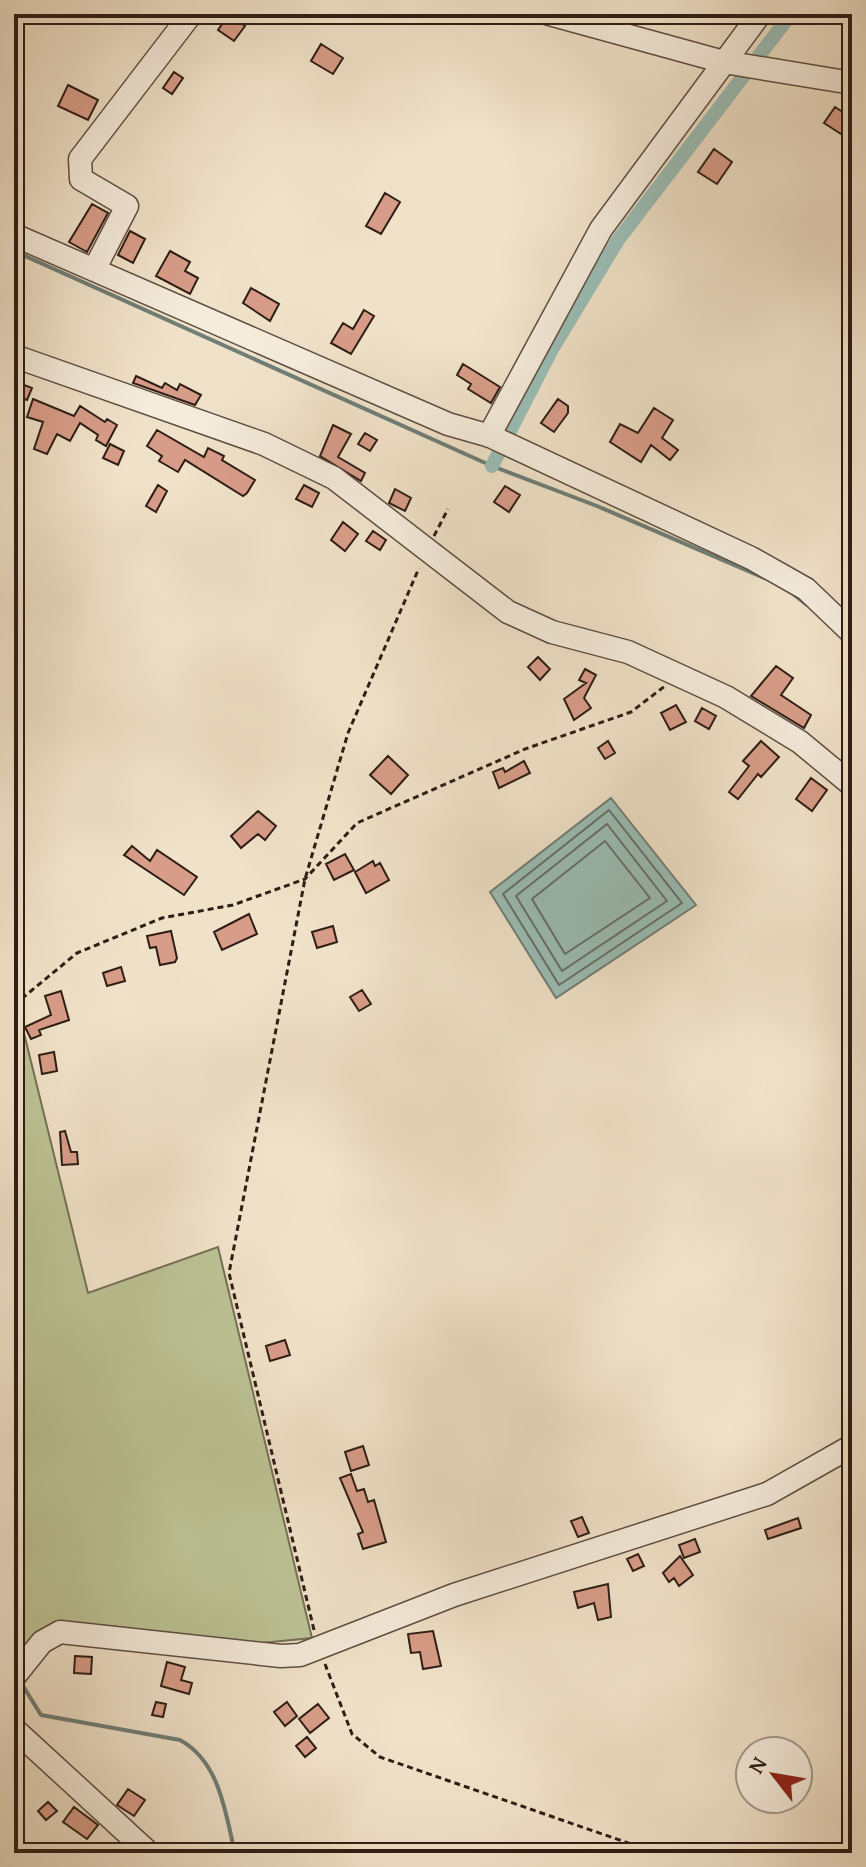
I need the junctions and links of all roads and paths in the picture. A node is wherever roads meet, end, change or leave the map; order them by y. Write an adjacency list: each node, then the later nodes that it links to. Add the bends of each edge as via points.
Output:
1 (191, 14): 7 (street, via 80,159 81,179 127,206)
2 (549, 14): 4 (street)
3 (760, 14): 4 (street)
4 (724, 62): 5 (street); 9 (street, via 594,240)
5 (852, 83)
6 (14, 235): 7 (street)
7 (94, 270): 9 (street, via 448,424)
8 (14, 356): 11 (street, via 264,444 334,478)
9 (490, 436): 12 (street, via 751,558 806,589)
10 (448, 509): 11 (path)
11 (427, 549): 13 (street, via 508,612); 15 (path, via 348,733)
12 (852, 633)
13 (674, 673): 14 (street, via 800,742); 15 (path, via 659,694 631,712 525,749 357,823)
14 (852, 785)
15 (305, 879): 16 (path, via 233,905 162,918 77,953); 18 (path, via 229,1273)
16 (14, 1005)
17 (852, 1446): 18 (street, via 767,1494 454,1595)
18 (318, 1646): 19 (street, via 281,1656 60,1632 42,1642); 22 (path, via 352,1734 380,1757)
19 (14, 1677)
20 (14, 1729): 21 (street)
21 (149, 1853)
22 (657, 1853)

